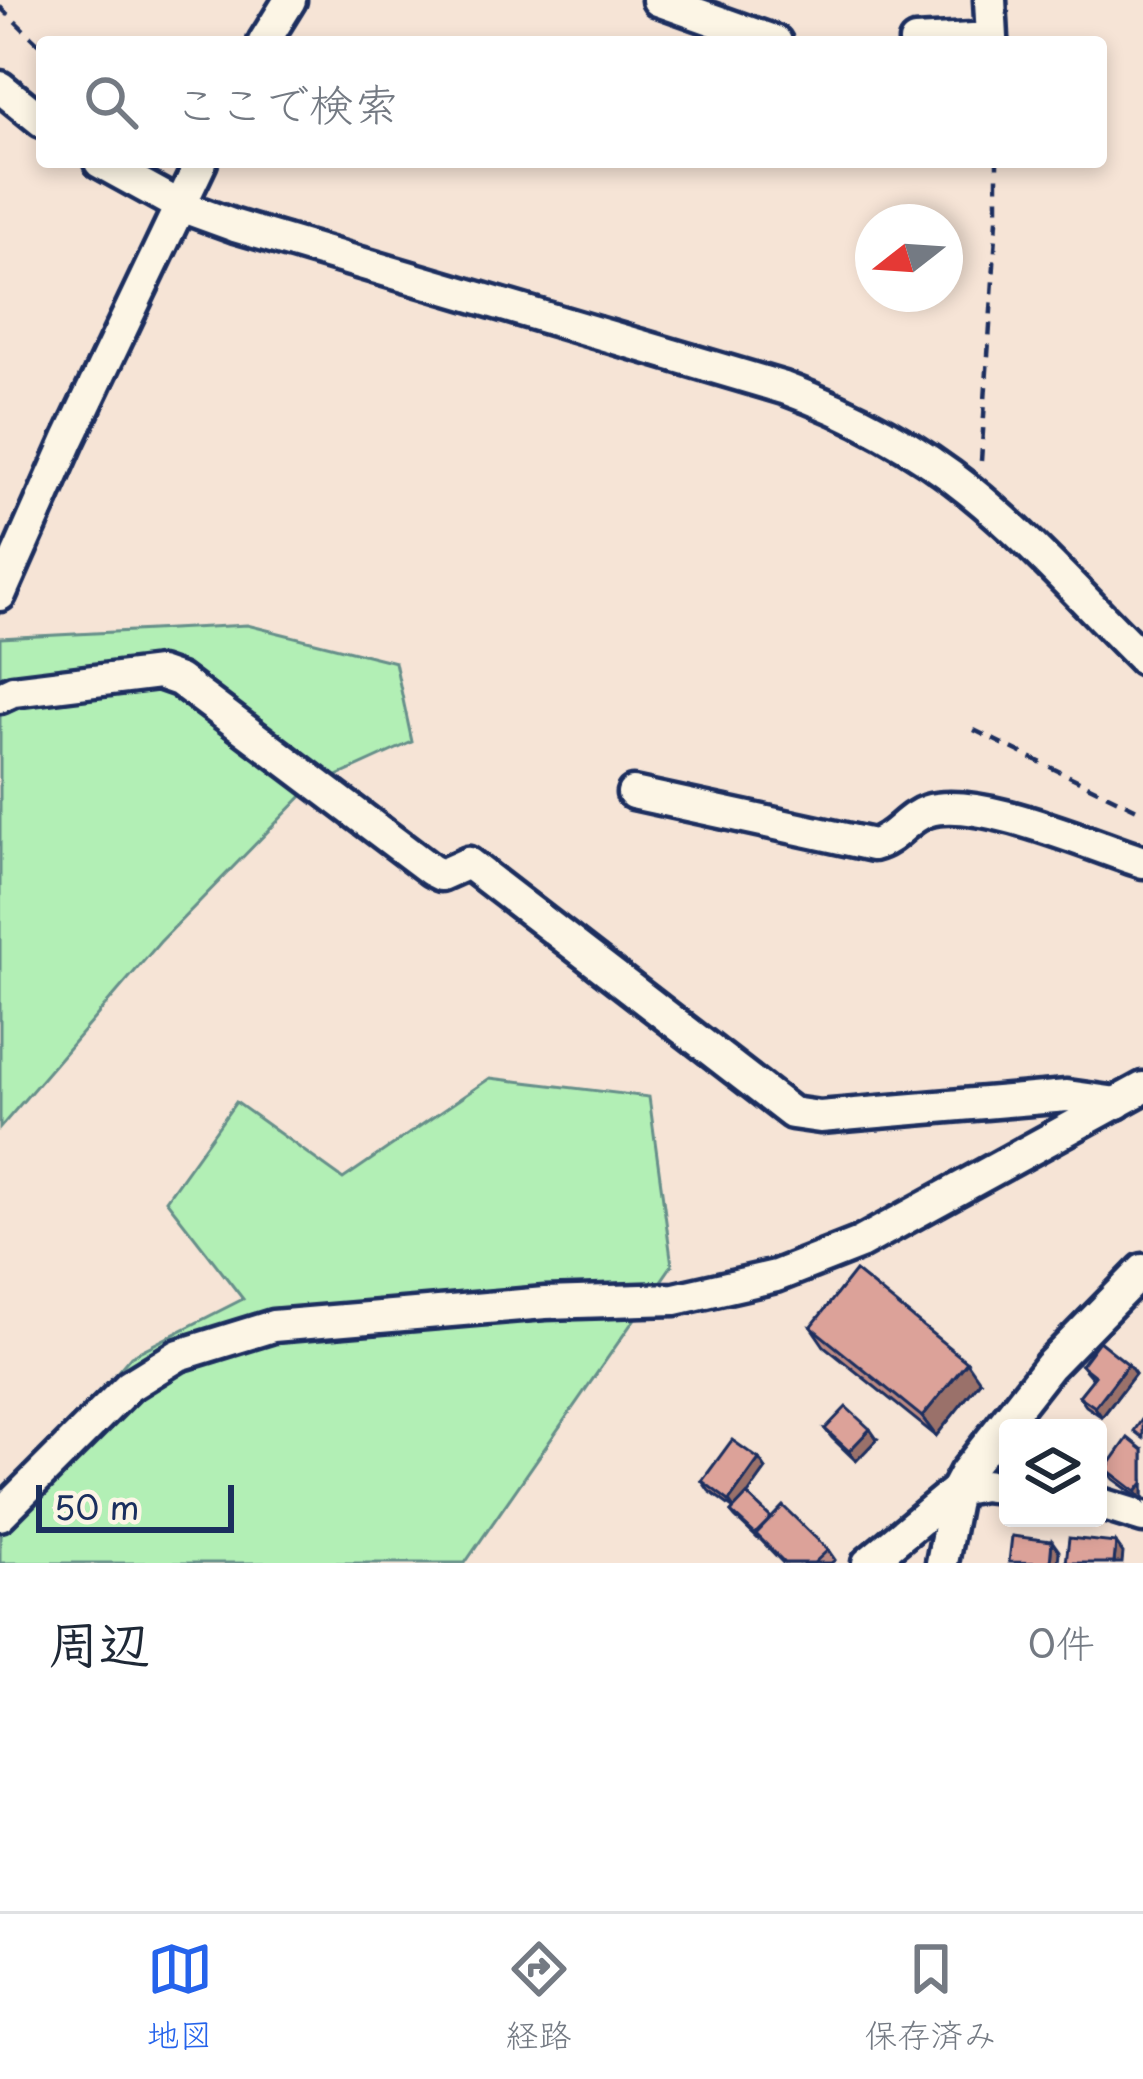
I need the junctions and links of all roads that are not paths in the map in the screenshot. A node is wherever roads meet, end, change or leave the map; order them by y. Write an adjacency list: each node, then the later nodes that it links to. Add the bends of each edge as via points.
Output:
1 (290, 0): 4 (street)
2 (658, 0): 5 (street)
3 (990, 0): 6 (street)
4 (268, 36)
5 (759, 36)
6 (992, 36)
7 (0, 87): 8 (street)
8 (36, 116)
9 (111, 168): 11 (street)
10 (198, 168): 11 (street)
11 (180, 206): 12 (street); 13 (street, via 784,388 889,434 974,494)
12 (0, 596)
13 (1143, 659)
14 (0, 697): 17 (street, via 159,673 179,680 431,870 441,875 469,863 792,1113)
15 (633, 793): 16 (street, via 873,845 924,812 968,806)
16 (1143, 862)
17 (1130, 1095): 22 (street, via 860,1243 776,1276 675,1299 273,1326 179,1355 129,1386)
18 (1143, 1270): 20 (street, via 1049,1366)
19 (999, 1486): 20 (street)
20 (956, 1490): 24 (street); 25 (street)
21 (1107, 1506): 23 (street)
22 (0, 1515)
23 (1143, 1517)
24 (868, 1563)
25 (942, 1563)

